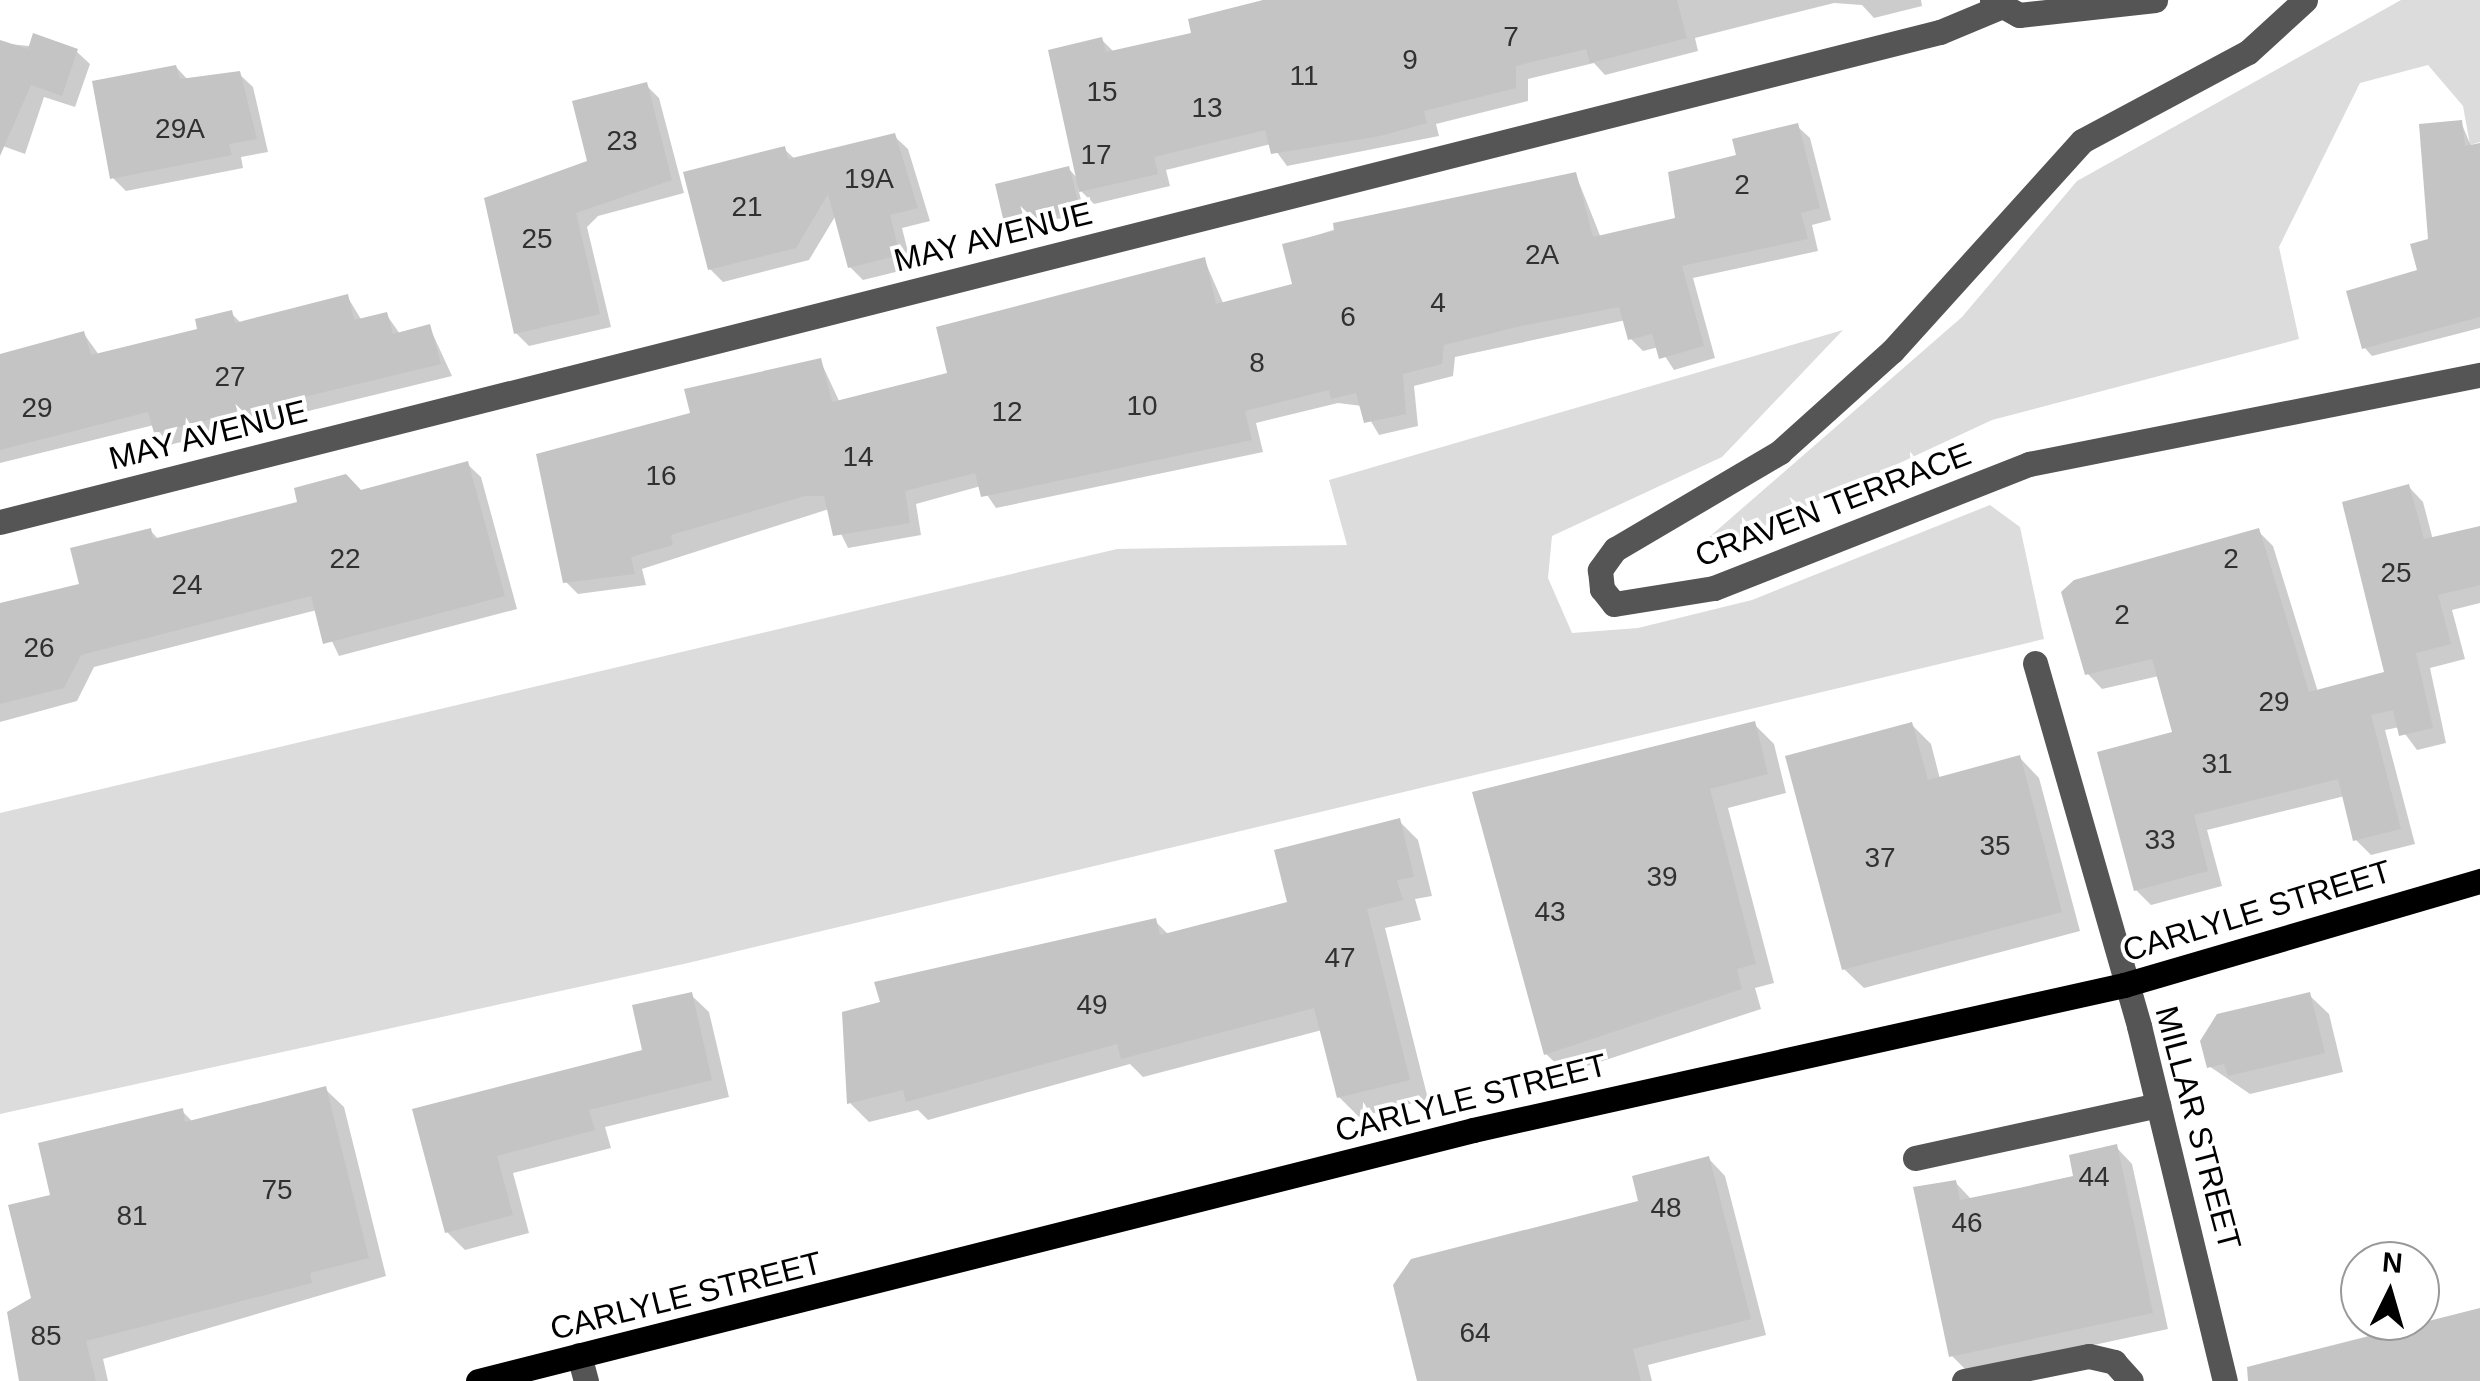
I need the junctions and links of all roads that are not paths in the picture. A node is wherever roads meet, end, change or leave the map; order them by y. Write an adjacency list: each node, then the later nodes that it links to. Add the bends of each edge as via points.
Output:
1 (2155, 0): 3 (street, via 2019,15)
2 (2305, 0): 4 (street, CRAVEN TERRACE, via 2248,52 2082,141 1892,351 1780,452 1616,549 1600,570 1602,589 1614,604 1714,588 2029,464)
3 (1996, 4): 5 (street, MAY AVENUE, via 1940,32)
4 (2480, 375)
5 (0, 522)
6 (2035, 663): 8 (street, MILLAR STREET)
7 (2480, 881): 8 (main road, CARLYLE STREET)
8 (2124, 985): 9 (street, MILLAR STREET); 11 (main road, CARLYLE STREET, via 1488,1126)
9 (2158, 1105): 10 (street); 16 (street, MILLAR STREET)
10 (1915, 1158)
11 (580, 1355): 12 (main road, CARLYLE STREET); 13 (street)
12 (478, 1381)
13 (586, 1381)
14 (1964, 1381): 15 (street, via 2089,1356 2114,1362)
15 (2132, 1381)
16 (2225, 1381)

